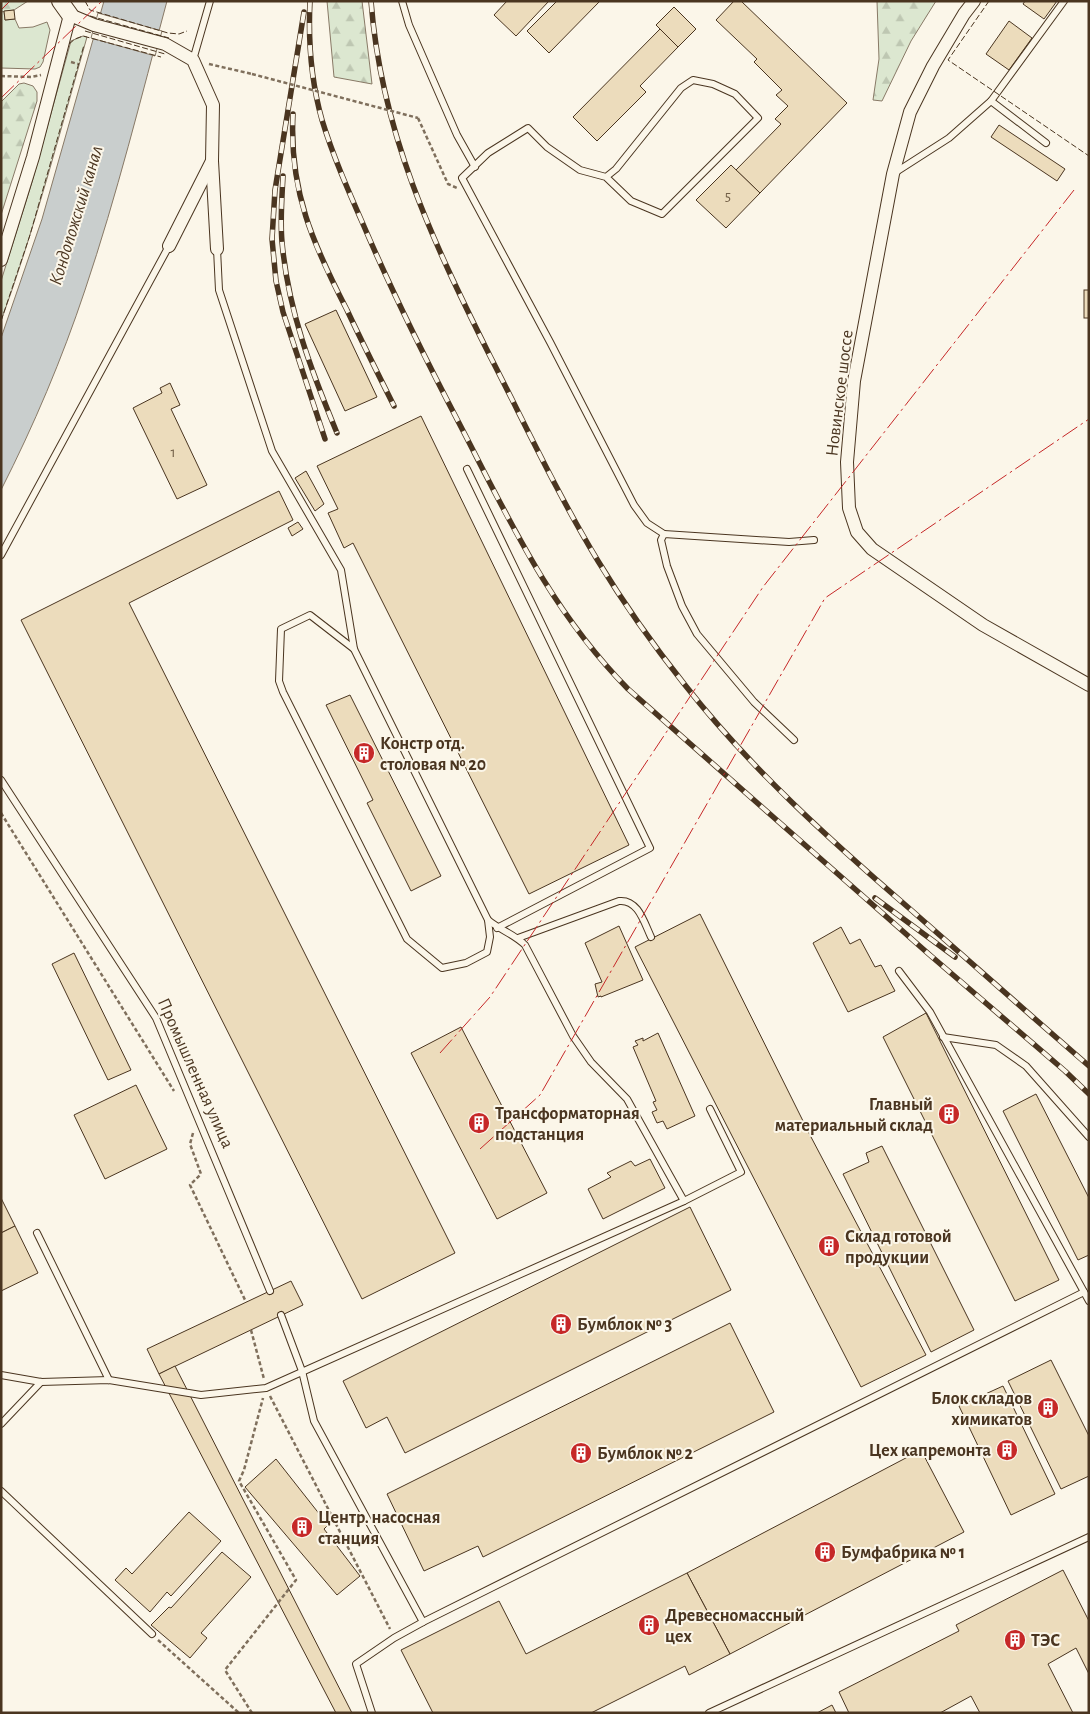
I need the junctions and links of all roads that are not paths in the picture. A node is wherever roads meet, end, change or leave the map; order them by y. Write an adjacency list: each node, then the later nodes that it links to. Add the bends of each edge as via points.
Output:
1 (60, 1): 6 (street)
2 (210, 1): 7 (lane)
3 (402, 1): 11 (lane, via 409,25)
4 (974, 1): 12 (street, Новинское шоссе, via 933,66 910,112)
5 (1064, 1): 8 (lane)
6 (70, 15): 7 (street, via 94,25 165,44); 16 (street, via 33,157)
7 (194, 60): 10 (street, via 213,105)
8 (991, 101): 9 (lane); 12 (lane, via 949,138)
9 (1046, 143)
10 (212, 161): 14 (street); 15 (street)
11 (475, 167): 13 (lane, via 488,154 528,128 547,147 580,170); 18 (lane, via 462,178 634,505 646,523)
12 (893, 174): 22 (street, Новинское шоссе, via 854,381 847,481 849,508 857,532 872,549 983,624)
13 (606, 177): 13 (lane, via 616,170 681,88 694,80 735,94 758,118 662,214 631,202)
14 (169, 246): 20 (lane)
15 (217, 249): 21 (lane, via 219,290 272,451 341,570)
16 (1, 260)
17 (467, 469): 26 (lane, via 650,848)
18 (664, 534): 19 (lane, via 789,542); 23 (lane, via 661,540 667,566 682,606 698,634 754,702)
19 (814, 540)
20 (1, 555)
21 (354, 648): 25 (lane); 25 (lane, via 310,615 282,629 279,681 288,701 406,939 442,968 466,963 486,952 490,937)
22 (1089, 685)
23 (794, 740)
24 (1, 780): 35 (lane, Промышленная улица, via 156,1018)
25 (488, 920): 26 (lane)
26 (497, 928): 28 (lane)
27 (651, 937): 28 (lane, via 636,907 625,900)
28 (518, 938): 33 (lane, via 525,945 573,1036 592,1062 628,1099)
29 (899, 971): 30 (lane, via 930,1012)
30 (943, 1037): 32 (lane, via 996,1046 1026,1066); 36 (lane)
31 (710, 1109): 33 (lane, via 741,1172)
32 (1089, 1137)
33 (684, 1200): 39 (lane)
34 (37, 1233): 41 (lane)
35 (270, 1291)
36 (1084, 1292): 37 (lane); 46 (lane)
37 (1089, 1301)
38 (281, 1316): 39 (lane)
39 (302, 1370): 41 (lane, via 266,1388 201,1395); 46 (lane, via 314,1421)
40 (2, 1374): 42 (lane)
41 (109, 1380): 42 (lane)
42 (41, 1382): 43 (lane)
43 (1, 1424)
44 (1, 1491): 47 (lane)
45 (1089, 1538): 49 (lane)
46 (423, 1622): 48 (lane, via 356,1664)
47 (152, 1634)
48 (372, 1713)
49 (709, 1713)

